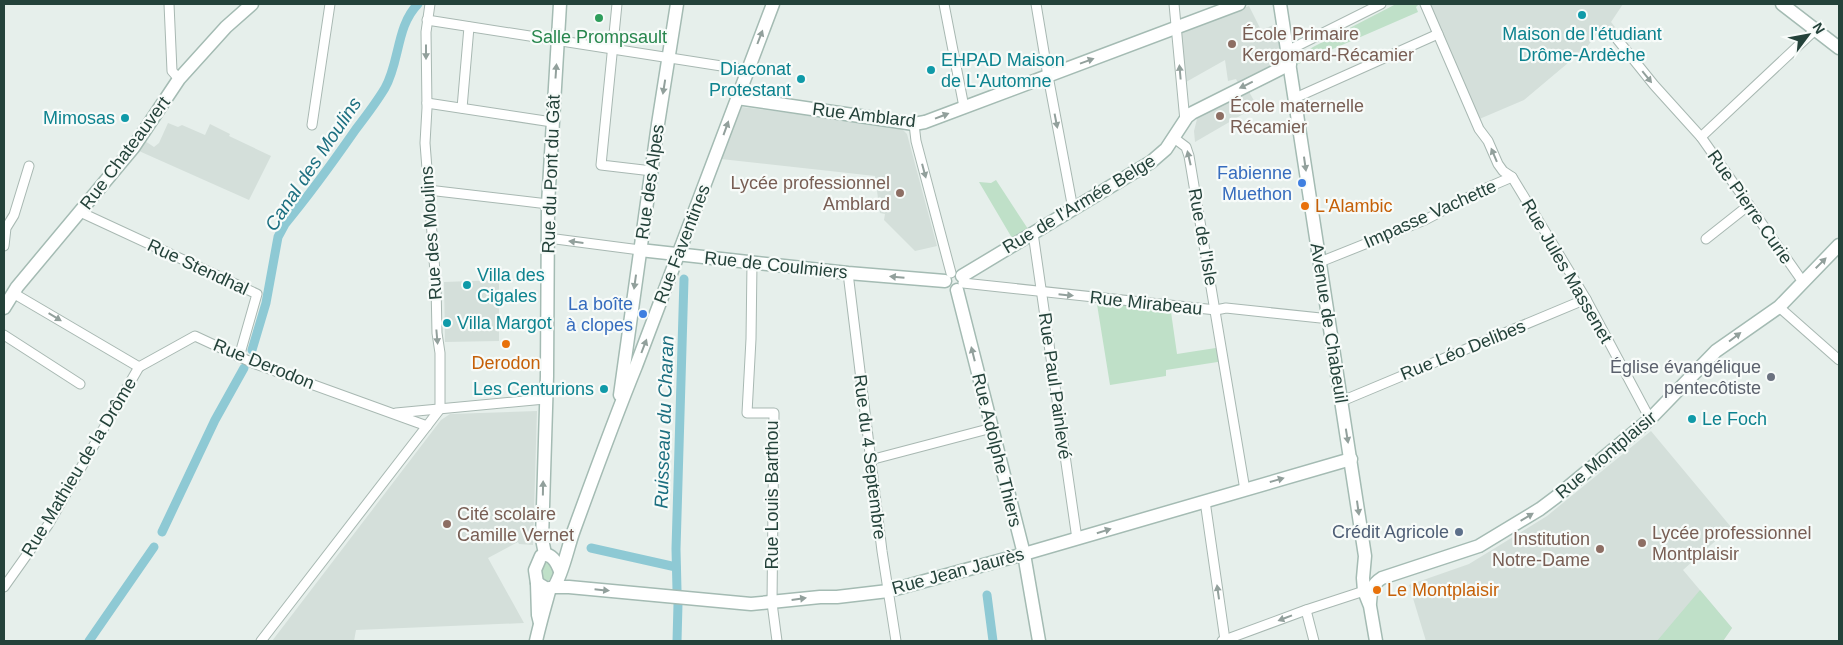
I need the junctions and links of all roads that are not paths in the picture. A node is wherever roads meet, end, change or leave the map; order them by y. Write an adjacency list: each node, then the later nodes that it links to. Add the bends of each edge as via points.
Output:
1 (169, 4): 30 (street, via 172,71)
2 (252, 4): 30 (street, Rue Chateauvert, via 226,27)
3 (330, 4): 39 (street)
4 (430, 4): 17 (street, Rue des Moulins)
5 (560, 4): 23 (street, Rue du Pont du Gât)
6 (616, 4): 25 (street)
7 (677, 4): 27 (street, Rue des Alpes)
8 (773, 4): 28 (street, Rue Faventines, one-way to 8)
9 (944, 4): 34 (street)
10 (1036, 4): 29 (street)
11 (1174, 4): 19 (street)
12 (1239, 4): 19 (street, Rue Amblard)
13 (1280, 4): 26 (street, Avenue de Chabeuil)
14 (1381, 4): 26 (street)
15 (1425, 4): 21 (street, Rue Jules Massenet)
16 (1782, 4): 20 (street)
17 (427, 20): 18 (street); 33 (street, Rue des Moulins, one-way to 33)
18 (469, 27): 23 (street); 35 (street)
19 (1177, 28): 29 (street, Rue Amblard, one-way to 19); 36 (street, one-way to 19)
20 (1815, 30): 24 (street); 40 (street, Rue Pierre Curie)
21 (1438, 34): 32 (street); 44 (street, Rue Jules Massenet, one-way to 21, via 1498,164 1479,129)
22 (1617, 39): 40 (street, one-way to 40)
23 (557, 41): 25 (street); 37 (street, Rue du Pont du Gât, one-way to 23)
24 (1839, 48)
25 (612, 49): 27 (street); 43 (street, via 602,165)
26 (1288, 54): 32 (street, Avenue de Chabeuil); 36 (street, Rue de l'Armée Belge, one-way to 36)
27 (668, 58): 28 (street); 43 (street, Rue des Alpes, one-way to 43)
28 (747, 70): 31 (street, Rue Faventines)
29 (1048, 76): 34 (street, Rue Amblard); 48 (street, one-way to 48)
30 (179, 79): 49 (street, Rue Chateauvert, via 133,148)
31 (737, 98): 38 (street, Rue Amblard); 56 (street, Rue Faventines, one-way to 31)
32 (1295, 98): 57 (street, Avenue de Chabeuil, one-way to 57)
33 (427, 102): 35 (street); 45 (street, Rue des Moulins)
34 (964, 107): 38 (street, Rue Amblard, one-way to 34)
35 (462, 108): 37 (street)
36 (1184, 121): 41 (street, Rue de l'Armée Belge)
37 (552, 122): 46 (street, Rue du Pont du Gât)
38 (914, 124): 60 (street, one-way to 60)
39 (312, 125)
40 (1701, 137): 47 (street, Rue Pierre Curie)
41 (1174, 138): 48 (street, Rue de l'Armée Belge, via 1151,162); 66 (street, Rue de l'Isle, one-way to 41, via 1190,156 1186,147)
42 (29, 166): 54 (street, via 14,215 6,228)
43 (652, 171): 55 (street, Rue des Alpes)
44 (1512, 177): 57 (street, Impasse Vachette, via 1425,220); 63 (street, Rue Jules Massenet)
45 (428, 190): 46 (street); 78 (street, Rue des Moulins, one-way to 78, via 440,353)
46 (548, 204): 51 (street, Rue du Pont du Gât)
47 (1749, 205): 52 (street); 61 (street, Rue Pierre Curie)
48 (1073, 209): 50 (street, Rue de l'Armée Belge)
49 (80, 212): 64 (street, Rue Chateauvert); 69 (street, Rue Stendhal, via 257,294)
50 (1034, 233): 60 (street, Rue de l'Armée Belge); 62 (street, Rue Paul Painlevé)
51 (548, 238): 55 (street, Rue de Coulmiers, one-way to 51); 75 (street, Rue du Pont du Gât)
52 (1706, 239)
53 (1839, 245): 61 (street, Rue Montplaisir, one-way to 53)
54 (4, 246)
55 (640, 250): 56 (street, Rue de Coulmiers); 70 (street, Rue des Alpes, one-way to 70)
56 (678, 255): 58 (street, Rue de Coulmiers); 72 (street, Rue Faventines, one-way to 56)
57 (1320, 262): 67 (street, Avenue de Chabeuil)
58 (752, 263): 59 (street, Rue de Coulmiers); 99 (street, Rue Louis Barthou, via 747,413 774,412)
59 (848, 273): 60 (street, Rue de Coulmiers, one-way to 59); 84 (street, Rue du 4 Septembre)
60 (956, 280): 62 (street, Rue Mirabeau); 82 (street, Rue Adolphe Thiers, one-way to 60)
61 (1803, 282): 65 (street, Rue Montplaisir)
62 (1042, 292): 66 (street, Rue Mirabeau, one-way to 66); 87 (street, Rue Paul Painlevé)
63 (1586, 299): 76 (street, Rue Léo Delibes); 80 (street, Rue Jules Massenet)
64 (7, 301): 73 (street, Rue Mathieu de la Drôme, one-way to 73)
65 (1779, 307): 71 (street); 80 (street, Rue Montplaisir, one-way to 65, via 1716,351)
66 (1216, 310): 67 (street, Rue Mirabeau, via 1226,308); 85 (street, Rue de l'Isle)
67 (1330, 319): 76 (street, Avenue de Chabeuil)
68 (4, 335): 74 (street)
69 (239, 357): 73 (street, Rue Derodon, via 195,336); 79 (street, Rue Derodon)
70 (624, 360): 72 (street, via 628,367); 77 (street, Rue des Alpes)
71 (1839, 360)
72 (636, 366): 77 (street, Rue Faventines)
73 (139, 367): 95 (street, Rue Mathieu de la Drôme, via 48,525)
74 (80, 384)
75 (545, 399): 78 (street, Rue Derodon); 89 (street, Rue du Pont du Gât, one-way to 75, via 542,539)
76 (1342, 401): 83 (street, Avenue de Chabeuil, one-way to 83)
77 (618, 408): 88 (street, Rue Faventines)
78 (440, 409): 79 (street, Rue Derodon); 81 (street)
79 (394, 413): 81 (street, Rue Derodon)
80 (1650, 419): 93 (street, Rue Montplaisir, one-way to 80, via 1479,546 1540,509)
81 (427, 426): 103 (street)
82 (992, 428): 84 (street); 90 (street, Rue Adolphe Thiers)
83 (1351, 459): 85 (street, Rue Jean Jaurès, one-way to 83); 91 (street, Avenue de Chabeuil, one-way to 91)
84 (870, 460): 97 (street, Rue du 4 Septembre)
85 (1245, 490): 86 (street, Rue Jean Jaurès)
86 (1205, 501): 87 (street, Rue Jean Jaurès, one-way to 86); 108 (street, one-way to 86)
87 (1077, 539): 90 (street, Rue Jean Jaurès)
88 (570, 541): 89 (street, via 561,549); 92 (street, Rue Faventines)
89 (547, 554): 92 (street); 94 (street, via 541,556 536,565)
90 (1024, 554): 97 (street, Rue Jean Jaurès); 107 (street, Rue Adolphe Thiers)
91 (1365, 556): 93 (street, via 1373,570); 98 (street, Avenue de Chabeuil)
92 (560, 571): 96 (street)
93 (1386, 576): 101 (street, via 1371,588)
94 (537, 583): 96 (street, via 543,588); 102 (street)
95 (4, 587)
96 (552, 588): 99 (street, Rue Jean Jaurès, one-way to 99); 102 (street)
97 (888, 591): 99 (street, Rue Jean Jaurès, one-way to 97); 106 (street, Rue du 4 Septembre)
98 (1364, 591): 100 (street); 101 (street, Avenue de Chabeuil)
99 (772, 603): 105 (street)
100 (1306, 610): 108 (street, one-way to 108); 109 (street)
101 (1371, 610): 110 (street, Avenue de Chabeuil)
102 (540, 623): 104 (street)
103 (261, 641)
104 (536, 641)
105 (777, 641)
106 (896, 641)
107 (1039, 641)
108 (1223, 641)
109 (1314, 641)
110 (1376, 641)

